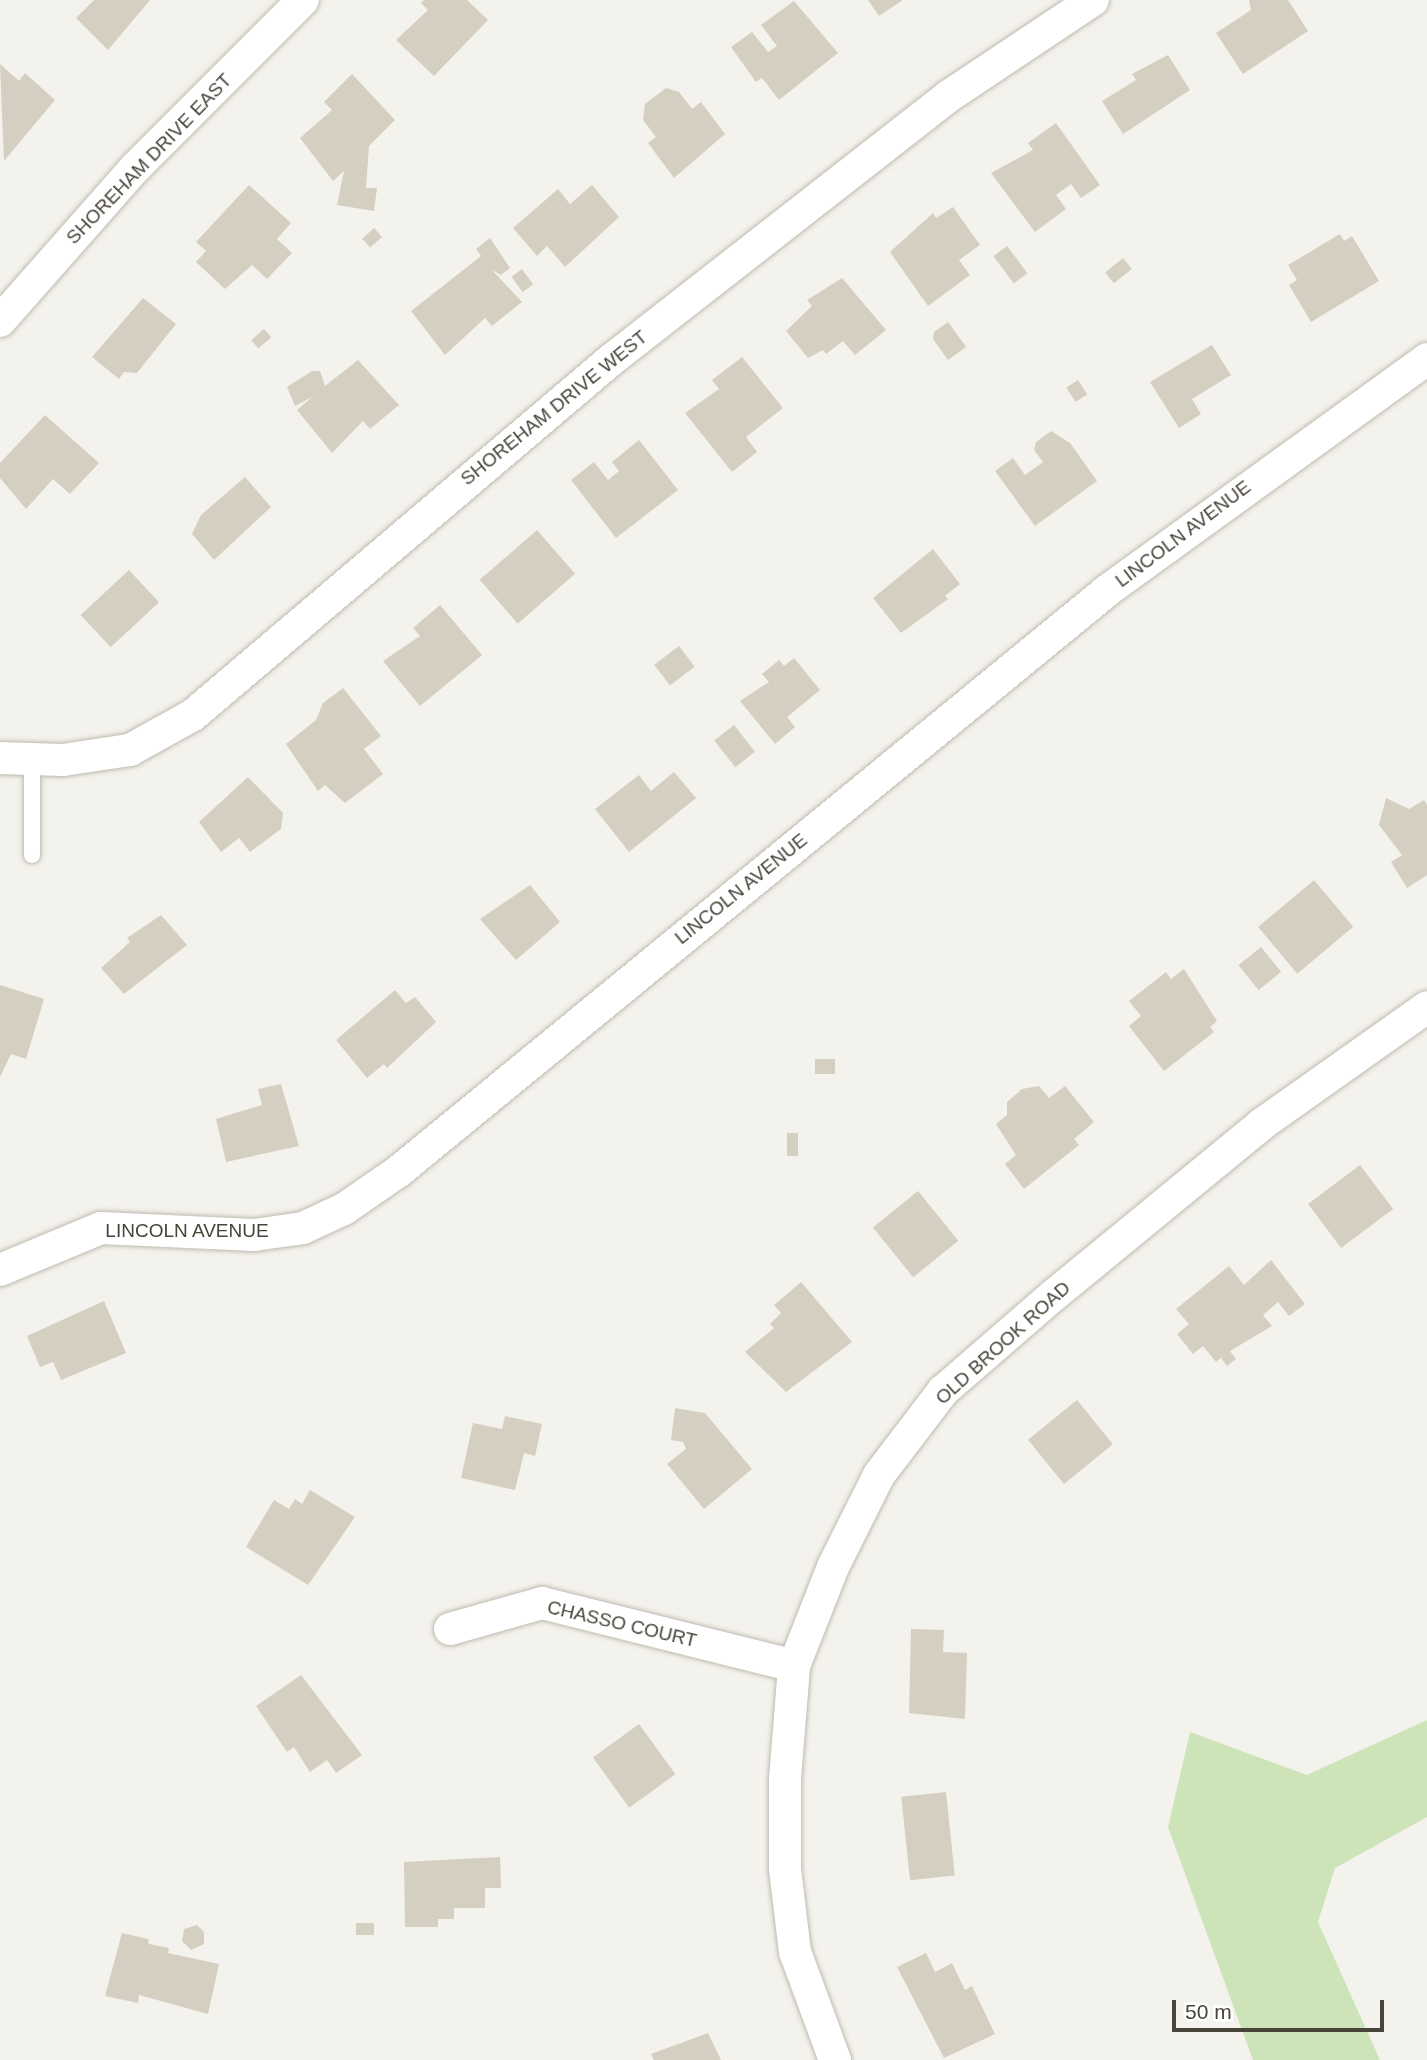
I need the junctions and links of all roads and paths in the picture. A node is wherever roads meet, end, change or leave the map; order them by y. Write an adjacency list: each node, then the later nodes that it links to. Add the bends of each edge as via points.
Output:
1 (303, 0): 3 (street, SHOREHAM DRIVE EAST, via 136,167)
2 (1093, 0): 6 (street, SHOREHAM DRIVE WEST, via 949,96 611,360 193,715 130,750)
3 (0, 321)
4 (1427, 359): 9 (street, LINCOLN AVENUE, via 1108,590 400,1171 344,1209 303,1228 254,1236 101,1228)
5 (0, 758): 6 (street, SHOREHAM DRIVE WEST)
6 (32, 759): 7 (lane)
7 (32, 855)
8 (1427, 1007): 11 (street, OLD BROOK ROAD, via 1262,1124 943,1391 879,1475 832,1567)
9 (0, 1270)
10 (450, 1629): 11 (street, CHASSO COURT, via 542,1603)
11 (794, 1666): 12 (street, OLD BROOK ROAD, via 785,1779 785,1869 795,1952)
12 (835, 2060)

